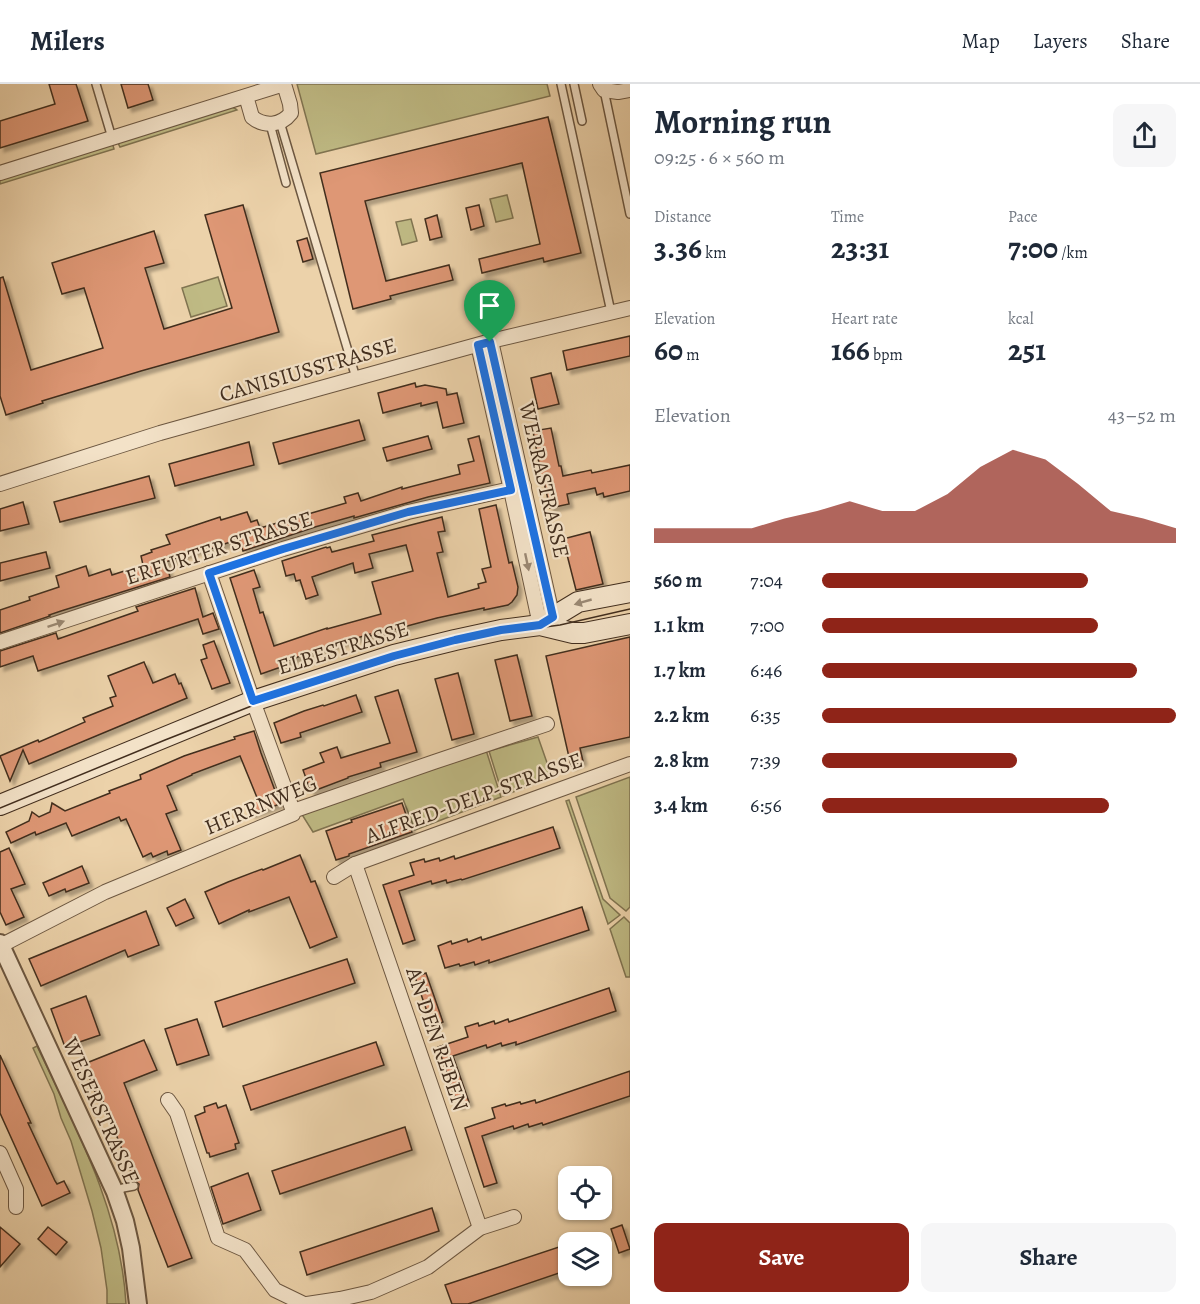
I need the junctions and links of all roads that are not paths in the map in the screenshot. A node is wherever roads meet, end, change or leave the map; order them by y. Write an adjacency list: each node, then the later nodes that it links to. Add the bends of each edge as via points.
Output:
1 (96, 84): 10 (lane)
2 (284, 84): 7 (street); 9 (street, via 291,113)
3 (561, 84): 15 (lane)
4 (574, 84): 8 (lane)
5 (602, 87): 6 (street, via 618,92); 13 (lane)
6 (630, 90)
7 (246, 96): 9 (street, via 252,117); 10 (street)
8 (582, 121)
9 (275, 123): 12 (lane); 17 (lane)
10 (112, 138): 11 (street)
11 (0, 173)
12 (286, 183)
13 (630, 214)
14 (630, 308): 15 (street, CANISIUSSTRASSE)
15 (611, 312): 16 (street, CANISIUSSTRASSE)
16 (484, 343): 17 (street, CANISIUSSTRASSE); 19 (street, WERRASTRASSE)
17 (356, 379): 18 (street, CANISIUSSTRASSE, via 160,433)
18 (0, 484)
19 (518, 488): 20 (street, ERFURTER STRASSE, via 408,512); 22 (street, WERRASTRASSE)
20 (209, 573): 24 (street, ERFURTER STRASSE, one-way to 20); 25 (street)
21 (630, 592): 22 (main road, ELBESTRASSE, one-way to 22, via 578,602)
22 (549, 623): 23 (main road, ELBESTRASSE, via 573,633); 25 (main road, ELBESTRASSE, via 466,637)
23 (630, 624)
24 (0, 642)
25 (253, 701): 28 (main road, ELBESTRASSE); 29 (street)
26 (547, 724): 29 (street, HERRNWEG)
27 (630, 764): 30 (street, ALFRED-DELP-STRASSE)
28 (0, 805)
29 (293, 811): 32 (street, HERRNWEG, via 105,892)
30 (355, 864): 31 (street, ALFRED-DELP-STRASSE); 39 (street, AN DEN REBEN)
31 (334, 877)
32 (0, 945): 36 (street, WESERSTRASSE)
33 (168, 1100): 41 (street, via 177,1113 218,1238 245,1250 275,1290)
34 (0, 1153): 37 (street, via 16,1189)
35 (134, 1186): 36 (lane)
36 (115, 1192): 40 (street, WESERSTRASSE, via 131,1248)
37 (16, 1207)
38 (513, 1217): 39 (street)
39 (480, 1228): 41 (street, via 428,1267 371,1292)
40 (138, 1304)
41 (306, 1304)

